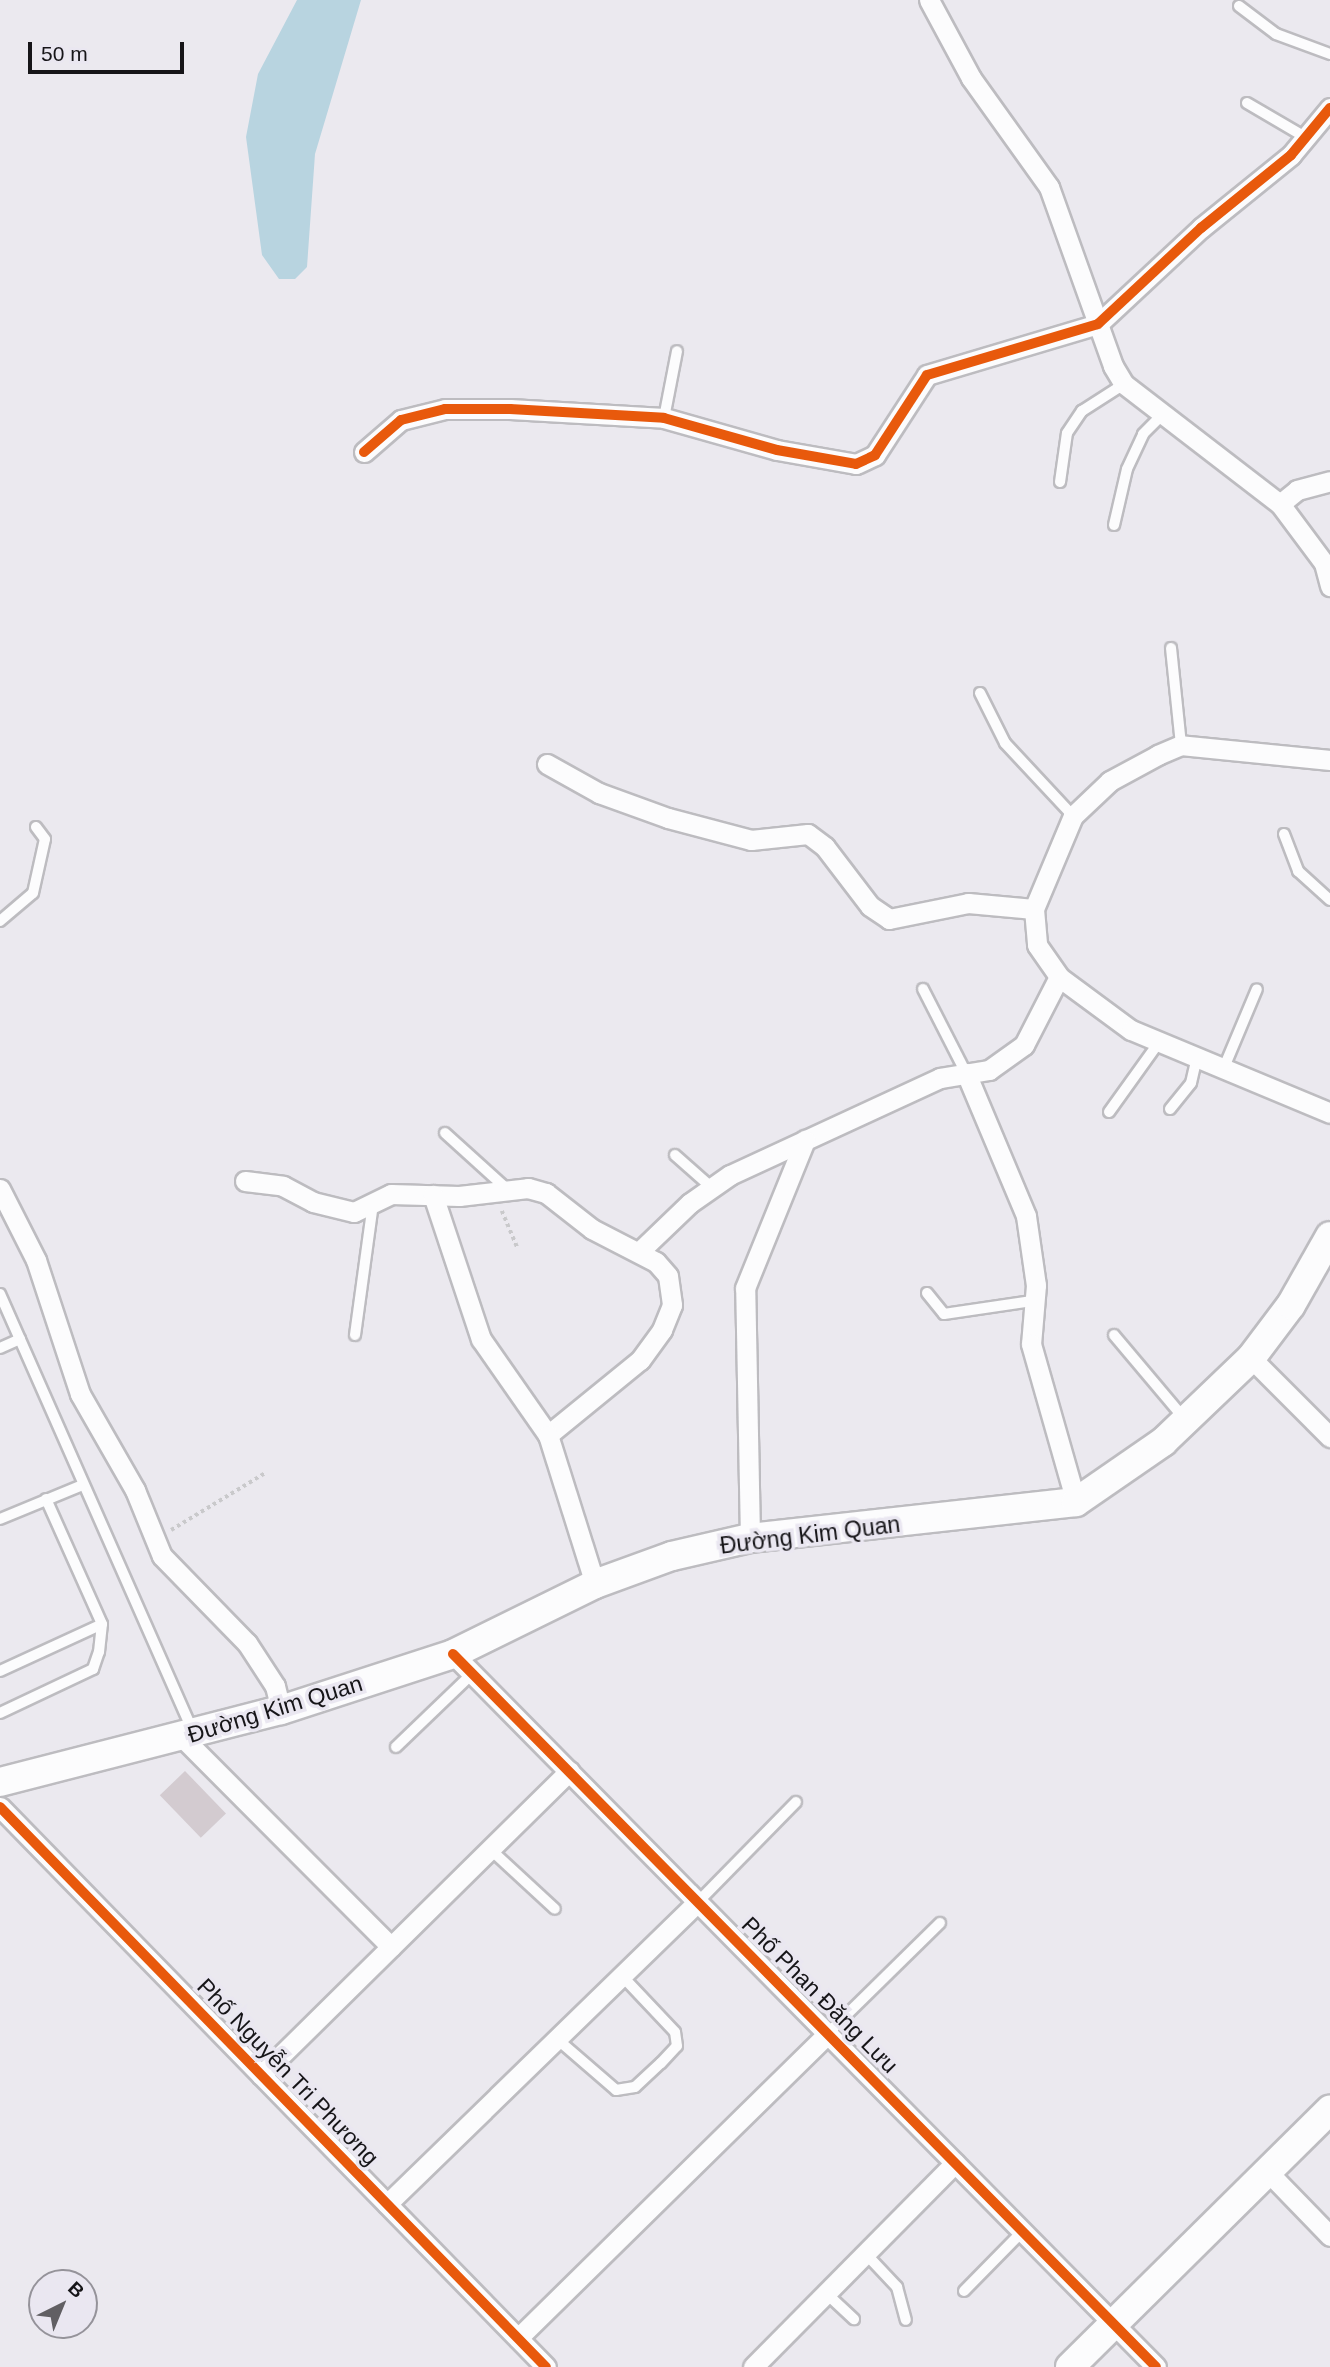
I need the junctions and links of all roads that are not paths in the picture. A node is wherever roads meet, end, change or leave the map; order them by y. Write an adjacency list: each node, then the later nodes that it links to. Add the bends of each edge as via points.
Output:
1 (929, 0): 7 (street, via 971,78 1049,187)
2 (1239, 6): 3 (lane, via 1276,34)
3 (1330, 54)
4 (1247, 103): 6 (lane)
5 (1330, 108): 6 (street)
6 (1307, 138): 7 (street)
7 (1098, 324): 9 (street); 11 (street, via 927,376 875,455 856,464 777,450)
8 (677, 351): 11 (lane)
9 (1124, 384): 10 (street); 14 (lane, via 1082,411 1067,433)
10 (1162, 415): 15 (street); 16 (lane, via 1143,434 1127,469)
11 (664, 418): 12 (street, via 445,409 401,420)
12 (364, 452)
13 (1330, 481): 15 (street, via 1297,490)
14 (1060, 482)
15 (1280, 504): 17 (street, via 1324,563)
16 (1114, 525)
17 (1330, 586)
18 (1171, 648): 20 (lane)
19 (980, 693): 23 (lane, via 1005,743)
20 (1181, 745): 21 (street); 23 (street, via 1110,781)
21 (1330, 760)
22 (547, 764): 27 (street, via 599,793 668,818 751,840 808,834 825,847 870,906 889,919 968,903)
23 (1073, 816): 27 (street)
24 (36, 827): 28 (lane, via 45,839 33,893)
25 (1284, 834): 26 (lane, via 1298,871)
26 (1330, 900)
27 (1034, 909): 29 (street, via 1037,945)
28 (0, 921)
29 (1059, 977): 32 (street); 35 (street, via 1024,1045 989,1070)
30 (923, 989): 35 (lane)
31 (1257, 989): 34 (lane)
32 (1157, 1045): 33 (street); 37 (lane)
33 (1197, 1058): 34 (street); 36 (lane, via 1191,1083)
34 (1225, 1065): 38 (street)
35 (966, 1073): 40 (street, via 940,1078); 52 (street, via 1026,1216 1036,1285)
36 (1170, 1109)
37 (1109, 1112)
38 (1330, 1113)
39 (444, 1133): 45 (lane)
40 (805, 1140): 43 (street); 65 (street, via 745,1287)
41 (675, 1155): 43 (lane)
42 (245, 1181): 47 (street, via 284,1186 340,1211 354,1212)
43 (710, 1186): 49 (street)
44 (0, 1189): 70 (street, via 36,1260 80,1394 135,1490 154,1538 173,1570 247,1643 275,1686)
45 (501, 1191): 46 (street); 49 (street, via 545,1193 608,1238)
46 (433, 1195): 47 (street); 59 (street, via 481,1339)
47 (374, 1199): 53 (lane)
48 (1330, 1236): 57 (main road, Đường Kim Quan, via 1291,1305)
49 (641, 1250): 59 (street, via 668,1276 672,1305 662,1329 640,1360)
50 (927, 1293): 52 (lane, via 942,1314)
51 (0, 1294): 55 (lane)
52 (1032, 1301): 63 (street, via 1031,1343)
53 (355, 1335)
54 (1114, 1335): 58 (lane)
55 (20, 1339): 56 (lane); 61 (lane)
56 (0, 1348)
57 (1251, 1358): 58 (main road, Đường Kim Quan); 60 (street)
58 (1186, 1420): 63 (main road, Đường Kim Quan, via 1119,1476)
59 (548, 1435): 66 (street)
60 (1330, 1437)
61 (80, 1486): 62 (lane); 72 (lane)
62 (46, 1499): 64 (lane); 67 (lane)
63 (1076, 1502): 65 (main road, Đường Kim Quan)
64 (0, 1520)
65 (750, 1538): 66 (main road, Đường Kim Quan, via 672,1556)
66 (595, 1584): 68 (main road, Đường Kim Quan)
67 (102, 1624): 69 (lane); 71 (lane, via 93,1669)
68 (463, 1664): 70 (main road, Đường Kim Quan); 73 (lane); 74 (street, Phố Phan Đăng Lưu)
69 (0, 1671)
70 (281, 1710): 72 (main road, Đường Kim Quan)
71 (0, 1713)
72 (188, 1735): 75 (main road, Đường Kim Quan); 82 (street)
73 (396, 1747)
74 (569, 1771): 78 (street); 79 (street, Phố Phan Đăng Lưu)
75 (0, 1782)
76 (796, 1802): 79 (lane)
77 (0, 1807): 86 (street, Phố Nguyễn Tri Phương)
78 (490, 1849): 80 (lane); 82 (street)
79 (698, 1902): 83 (street); 84 (street, Phố Phan Đăng Lưu)
80 (555, 1909)
81 (940, 1923): 84 (lane)
82 (391, 1947): 86 (street)
83 (622, 1976): 85 (street); 85 (lane, via 675,2032 677,2046 662,2063 635,2087 616,2090)
84 (828, 2033): 88 (street, Phố Phan Đăng Lưu); 99 (street)
85 (557, 2039): 90 (street)
86 (261, 2074): 90 (street, Phố Nguyễn Tri Phương)
87 (1330, 2110): 89 (main road)
88 (956, 2163): 91 (street, Phố Phan Đăng Lưu); 93 (street)
89 (1268, 2172): 92 (street); 98 (main road)
90 (387, 2204): 99 (street, Phố Nguyễn Tri Phương)
91 (1023, 2231): 94 (lane); 98 (street, Phố Phan Đăng Lưu)
92 (1330, 2236)
93 (866, 2253): 95 (street); 97 (lane, via 897,2287)
94 (964, 2291)
95 (827, 2294): 96 (lane); 101 (street)
96 (854, 2319)
97 (906, 2320)
98 (1114, 2324): 102 (main road); 103 (street, Phố Phan Đăng Lưu)
99 (518, 2338): 100 (street, Phố Nguyễn Tri Phương)
100 (546, 2367)
101 (753, 2367)
102 (1070, 2367)
103 (1156, 2367)

